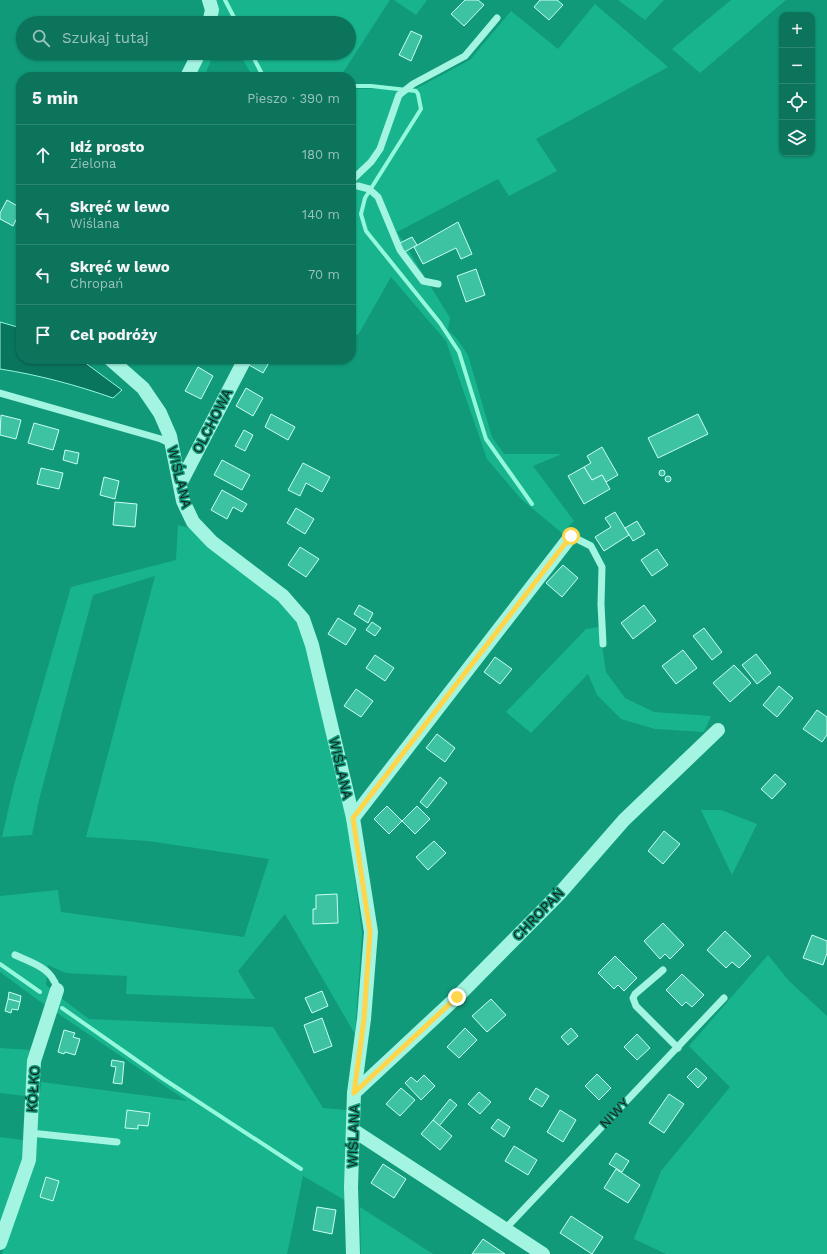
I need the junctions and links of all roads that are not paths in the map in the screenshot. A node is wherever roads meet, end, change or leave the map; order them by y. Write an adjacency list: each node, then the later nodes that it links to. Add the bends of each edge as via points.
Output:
1 (209, 0): 2 (street)
2 (211, 16)
3 (497, 18): 6 (lane, via 465,56 413,84 399,95 380,148 371,162)
4 (195, 60): 5 (street)
5 (189, 72)
6 (356, 176)
7 (356, 186): 8 (lane, via 369,189 378,197 400,250 423,281)
8 (438, 284)
9 (116, 364): 12 (street, WIŚLANA, via 143,388 160,413)
10 (242, 364): 13 (street, OLCHOWA)
11 (0, 393): 12 (lane)
12 (172, 444): 13 (street, WIŚLANA)
13 (180, 484): 17 (street, WIŚLANA, via 183,501 193,522 212,542 283,596 303,619 312,645)
14 (571, 536): 15 (lane, via 591,546 602,566); 17 (street)
15 (603, 644)
16 (718, 730): 23 (street, CHROPAŃ, via 624,820 561,892 457,997)
17 (353, 818): 23 (street, WIŚLANA, via 370,932 364,1019)
18 (15, 955): 20 (lane, KÓŁKO, via 42,968 54,980)
19 (662, 970): 22 (lane, via 633,998 636,1006)
20 (57, 990): 25 (street, KÓŁKO, via 34,1061)
21 (724, 998): 22 (lane, NIWY)
22 (678, 1048): 27 (lane, NIWY)
23 (354, 1093): 24 (street, WIŚLANA)
24 (353, 1130): 27 (street); 29 (street, WIŚLANA, via 351,1187)
25 (30, 1133): 26 (lane); 28 (street, KÓŁKO, via 29,1160)
26 (117, 1142)
27 (505, 1229): 30 (street)
28 (0, 1243)
29 (354, 1254)
30 (543, 1254)

